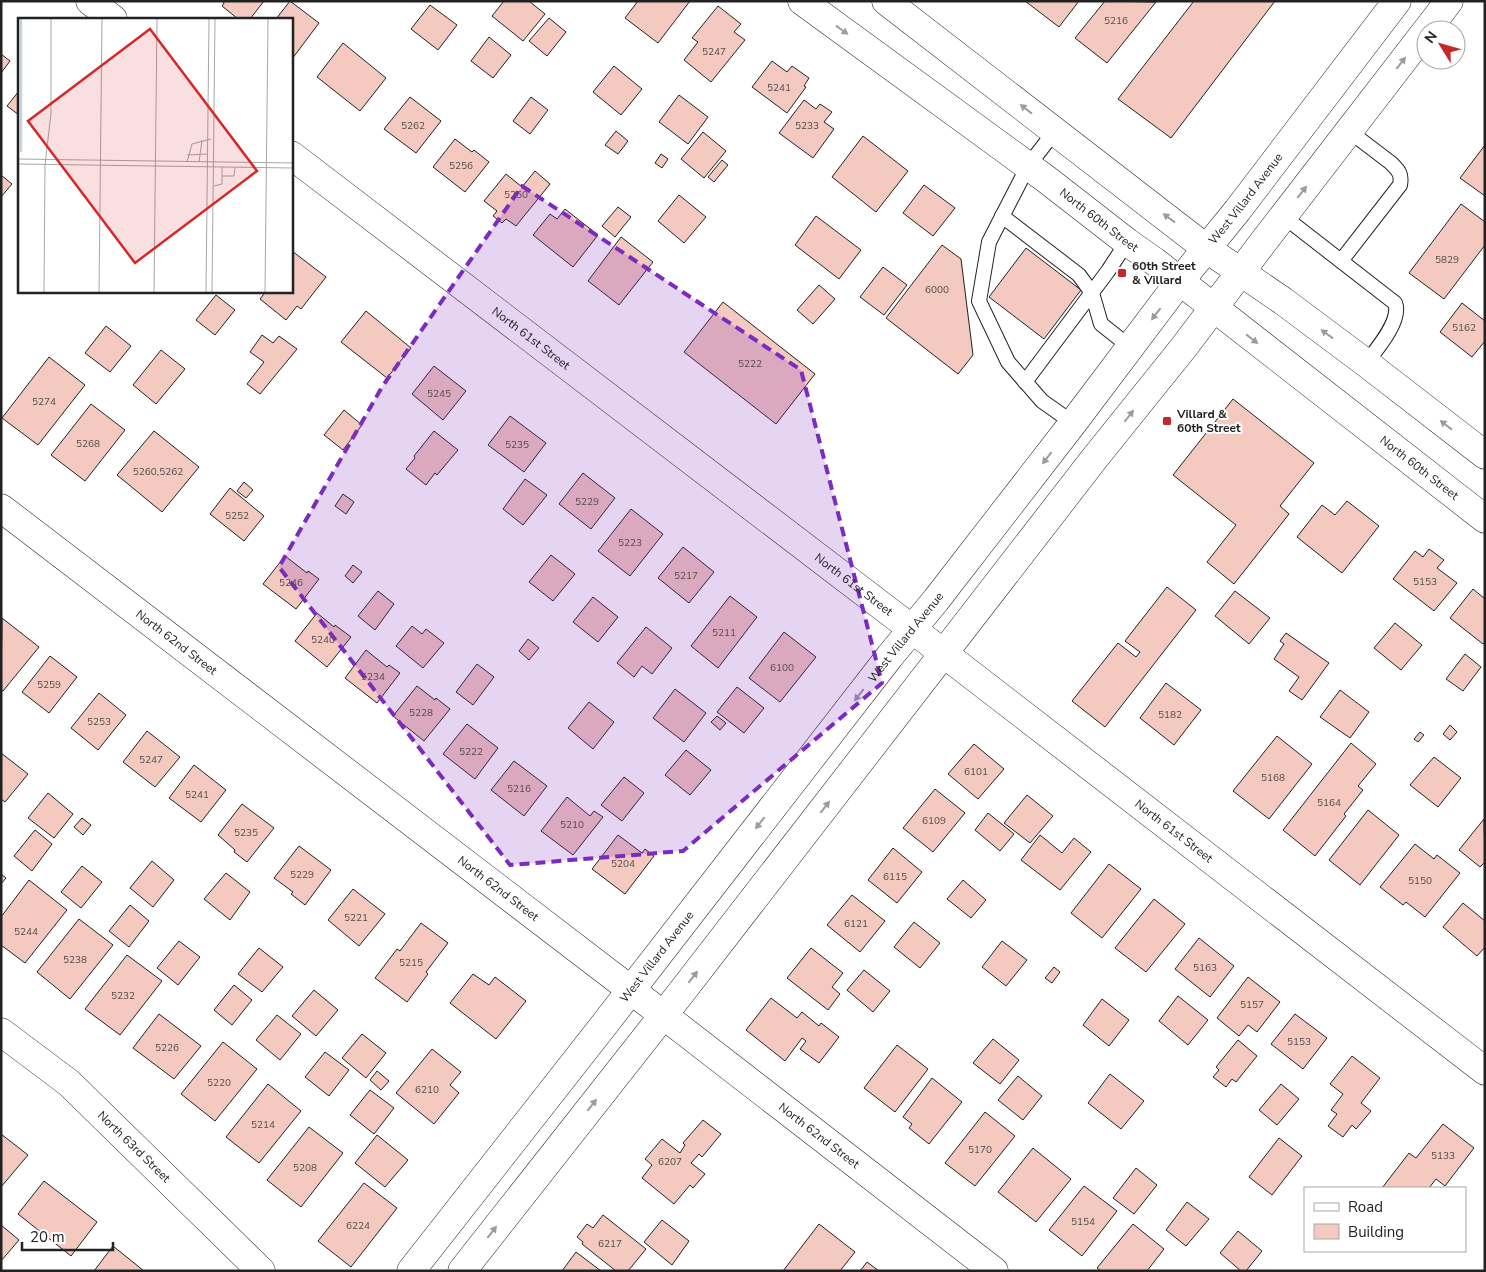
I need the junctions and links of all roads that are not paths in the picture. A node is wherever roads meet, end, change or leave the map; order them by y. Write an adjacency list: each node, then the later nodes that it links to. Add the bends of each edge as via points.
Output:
1 (90, 1): 6 (street)
2 (802, 1): 12 (street, North 60th Street, one-way to 12)
3 (886, 1): 9 (street, one-way to 3)
4 (1397, 1): 16 (street, West Villard Avenue)
5 (1449, 1): 7 (street)
6 (112, 18)
7 (1434, 20)
8 (1416, 43): 10 (street, one-way to 8)
9 (1055, 131): 12 (lane); 16 (street, one-way to 9)
10 (1349, 131): 14 (street, one-way to 10); 17 (lane, via 1391,163 1401,177 1400,185)
11 (292, 156): 29 (street, North 61st Street)
12 (1028, 166): 13 (lane); 15 (street, North 60th Street)
13 (1002, 216): 20 (lane, via 1079,275); 24 (lane, via 989,242 979,301 1008,362)
14 (1283, 216): 17 (lane); 18 (street)
15 (1127, 242): 19 (street, North 60th Street); 20 (lane)
16 (1207, 249): 18 (street); 19 (street, West Villard Avenue)
17 (1342, 261): 23 (lane, via 1395,303 1398,309 1384,339)
18 (1241, 272): 21 (street); 23 (street, one-way to 18)
19 (1180, 281): 21 (street, North 60th Street); 22 (street, West Villard Avenue, one-way to 22)
20 (1092, 293): 22 (lane, via 1102,324); 24 (lane)
21 (1214, 308): 28 (street, North 60th Street, one-way to 28); 30 (street, one-way to 21)
22 (1130, 346): 25 (street, West Villard Avenue)
23 (1366, 363): 26 (street, one-way to 23)
24 (1025, 382): 25 (lane, via 1042,401)
25 (1073, 423): 29 (street, West Villard Avenue, one-way to 29)
26 (1485, 455)
27 (1, 508): 31 (street, North 62nd Street)
28 (1485, 519)
29 (912, 629): 30 (street, North 61st Street); 31 (street, West Villard Avenue, one-way to 31)
30 (943, 654): 32 (street, one-way to 30); 34 (street, North 61st Street)
31 (631, 990): 32 (street, North 62nd Street); 36 (street, West Villard Avenue)
32 (663, 1015): 37 (street, one-way to 32); 38 (street, North 62nd Street)
33 (1, 1032): 35 (street, North 63rd Street, via 69,1083)
34 (1485, 1071)
35 (261, 1271)
36 (411, 1271)
37 (462, 1271)
38 (994, 1271)

